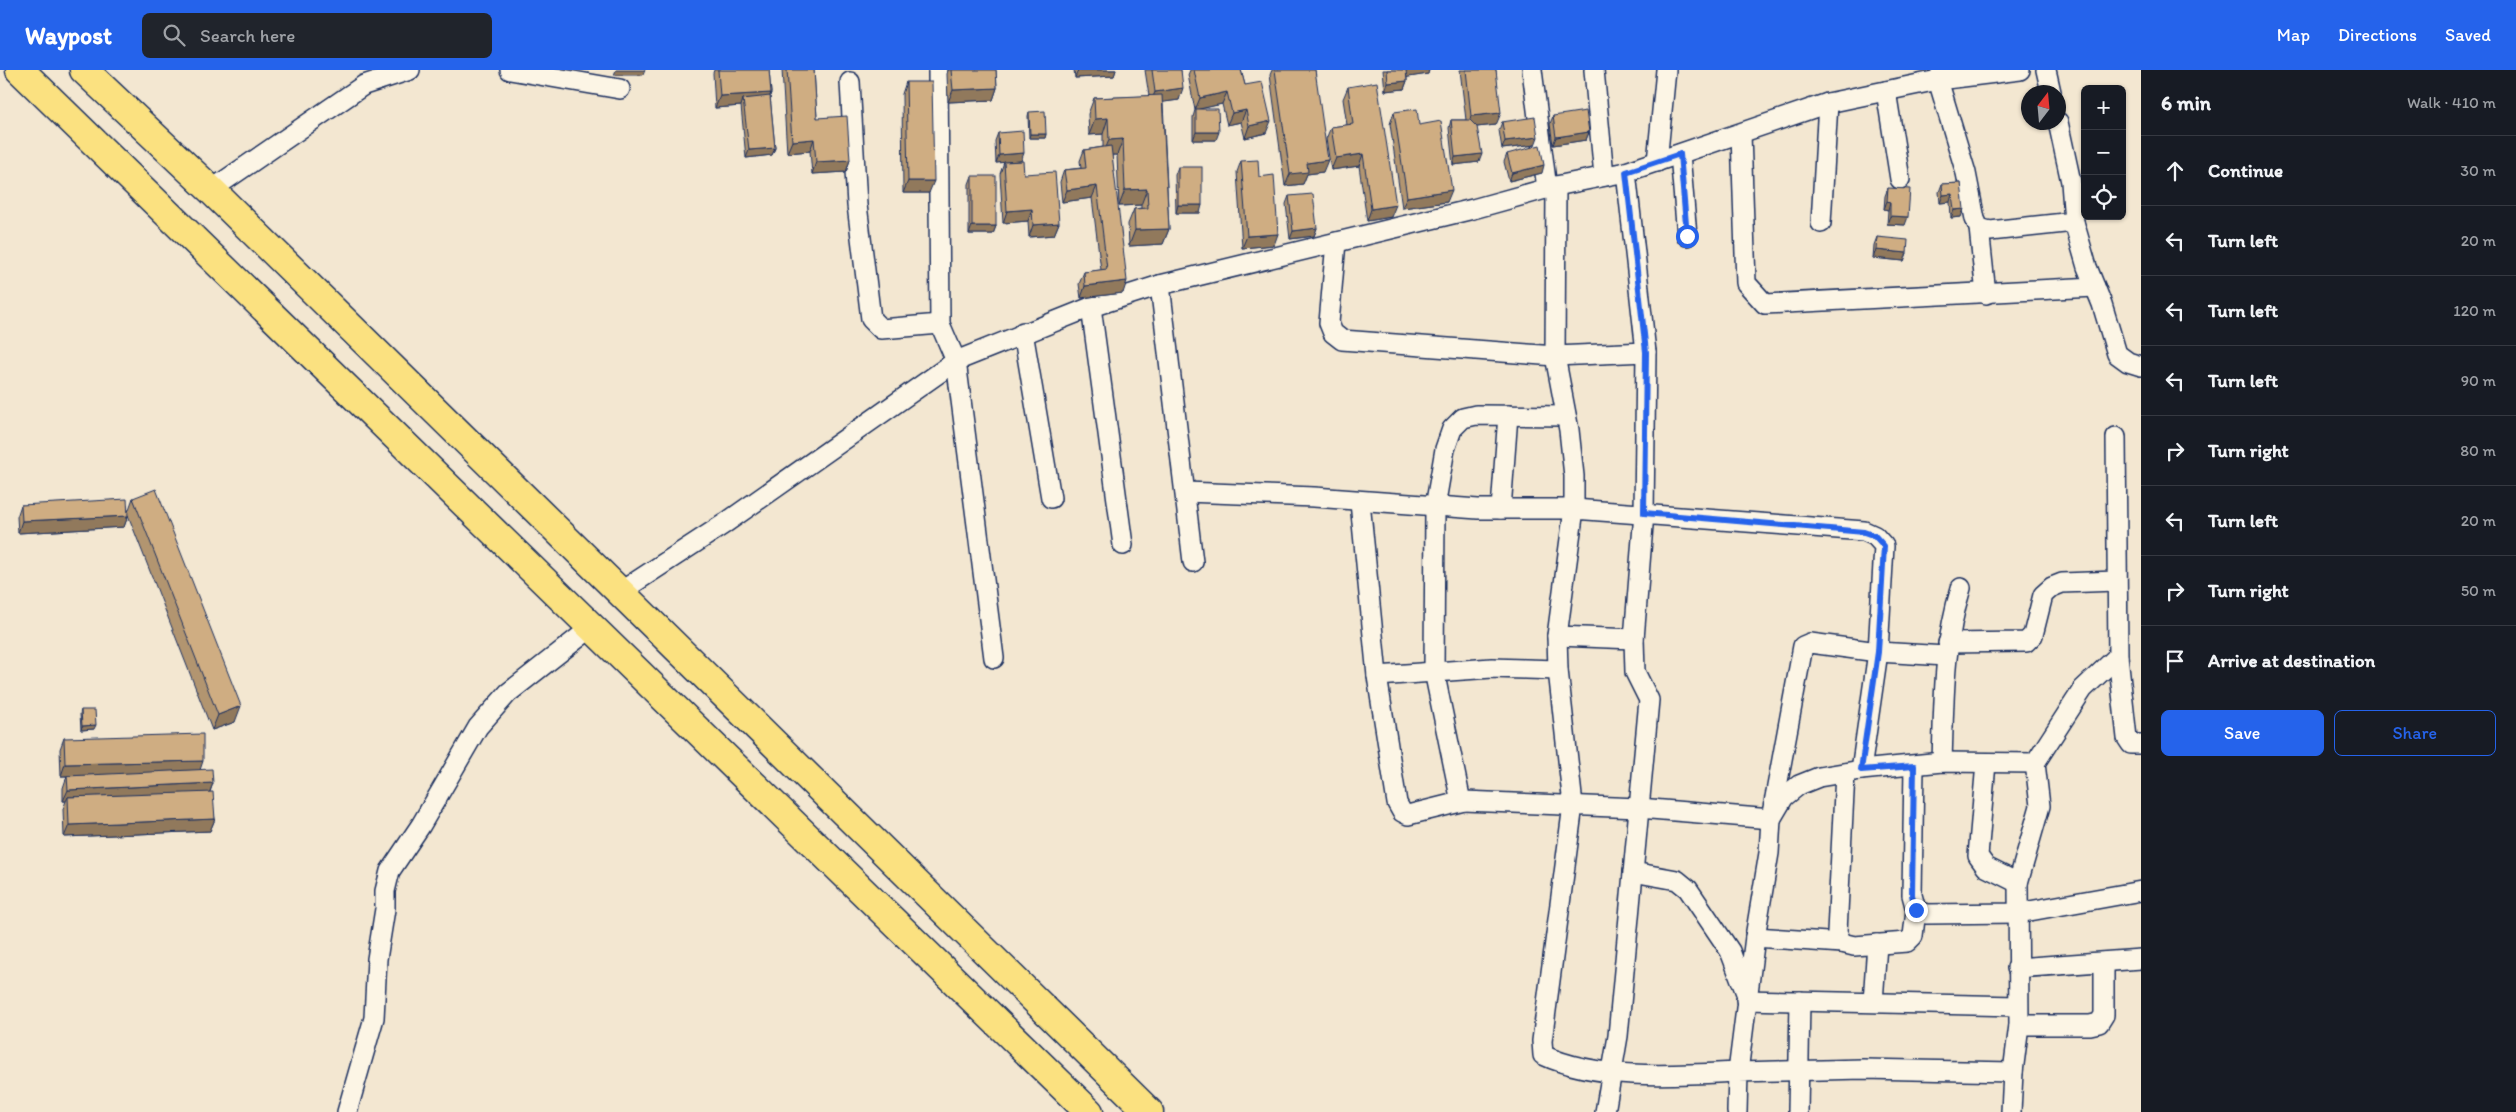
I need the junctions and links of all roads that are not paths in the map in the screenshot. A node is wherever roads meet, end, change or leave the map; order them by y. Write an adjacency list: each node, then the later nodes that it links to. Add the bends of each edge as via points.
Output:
1 (20, 70): 57 (main road)
2 (84, 70): 25 (main road)
3 (410, 70): 25 (street, via 364,85)
4 (510, 70): 14 (street)
5 (938, 70): 36 (street)
6 (1532, 70): 24 (street)
7 (1594, 70): 22 (street)
8 (1666, 70): 20 (street)
9 (2020, 70): 11 (street)
10 (2046, 70): 13 (street)
11 (1941, 75): 15 (street); 28 (street)
12 (850, 82): 36 (street, via 857,205 871,319 881,329)
13 (2049, 85)
14 (620, 89)
15 (1886, 91): 16 (street); 23 (street)
16 (1828, 103): 18 (street); 27 (street)
17 (2060, 130): 26 (street, via 2072,182)
18 (1741, 134): 19 (street); 33 (street); 34 (street, via 1746,283 1765,304)
19 (1680, 154): 20 (street); 29 (street)
20 (1657, 162): 21 (street)
21 (1626, 172): 22 (street); 38 (street)
22 (1604, 176): 24 (street)
23 (1900, 178)
24 (1551, 188): 30 (street); 39 (street)
25 (211, 190): 56 (main road)
26 (2074, 222): 28 (street, via 1990,231); 32 (street)
27 (1822, 223)
28 (1979, 228): 34 (street)
29 (1687, 236)
30 (1336, 242): 31 (street); 39 (street, via 1329,322 1333,333 1342,340)
31 (1160, 285): 35 (street); 45 (street)
32 (2095, 287): 34 (street); 41 (street, via 2117,354)
33 (1745, 292)
34 (1986, 294)
35 (1091, 307): 37 (street); 52 (street)
36 (940, 324): 40 (street)
37 (1023, 332): 40 (street); 46 (street)
38 (1646, 352): 39 (street); 51 (street)
39 (1555, 356): 43 (street)
40 (956, 361): 56 (street, via 724,524); 63 (street)
41 (2141, 366)
42 (1508, 415): 43 (street); 48 (street, via 1463,418 1452,429 1445,449); 49 (street)
43 (1566, 416): 50 (street, via 1574,476)
44 (2116, 437): 54 (street)
45 (1185, 492): 47 (street); 53 (street)
46 (1052, 498)
47 (1360, 502): 48 (street); 66 (street)
48 (1435, 507): 49 (street); 65 (street)
49 (1501, 509): 50 (street)
50 (1574, 509): 51 (street); 58 (street)
51 (1644, 513): 59 (street); 61 (street, via 1864,532 1875,536 1884,546)
52 (1123, 545)
53 (1193, 562)
54 (2116, 581): 60 (street, via 2062,583 2052,587 2043,595 2033,635 2026,642); 62 (street)
55 (1961, 588): 60 (street)
56 (620, 592): 99 (main road)
57 (592, 627): 97 (street, via 508,693 478,727 390,871 377,959 374,1018); 98 (main road)
58 (1558, 636): 59 (street); 64 (street)
59 (1634, 639): 75 (street, via 1635,672 1649,700)
60 (1947, 650): 61 (street); 68 (street)
61 (1878, 652): 72 (street); 76 (street, via 1810,642 1803,646)
62 (2118, 656): 67 (street, via 2126,738 2131,744); 70 (street, via 2083,690)
63 (994, 658)
64 (1558, 670): 65 (street, via 1492,668); 74 (street)
65 (1434, 671): 66 (street); 73 (street, via 1460,797)
66 (1377, 676): 73 (street, via 1397,803 1402,812 1408,815)
67 (2141, 744)
68 (1942, 762): 69 (street); 71 (street)
69 (1986, 763): 70 (street); 78 (street, via 1978,856 1986,867)
70 (2035, 763): 78 (street, via 2040,806)
71 (1914, 766): 72 (street); 80 (street, via 1912,895)
72 (1853, 772): 76 (street, via 1799,785 1784,797); 83 (street, via 1837,932)
73 (1464, 801): 74 (street)
74 (1573, 805): 75 (street); 94 (street, via 1542,1041 1543,1055 1556,1061)
75 (1639, 808): 76 (street); 77 (street)
76 (1772, 820): 82 (street)
77 (1633, 872): 88 (street, via 1677,880 1688,888 1730,951); 94 (street)
78 (2018, 884): 81 (street)
79 (2141, 891): 81 (street)
80 (1916, 910): 81 (street, via 1926,914); 84 (street, via 1913,936 1907,942)
81 (2018, 913): 87 (street)
82 (1755, 937): 83 (street); 88 (street)
83 (1842, 943): 84 (street, via 1854,946)
84 (1877, 944): 90 (street)
85 (2141, 958): 86 (street)
86 (2104, 962): 87 (street); 92 (street, via 2104,1015 2099,1022 2090,1025)
87 (2017, 968): 91 (street)
88 (1747, 998): 89 (street); 95 (street)
89 (1800, 1001): 90 (street); 93 (street)
90 (1873, 1002): 91 (street)
91 (2018, 1006): 92 (street)
92 (2019, 1025): 96 (street)
93 (1799, 1069): 95 (street); 96 (street); 102 (street)
94 (1612, 1072): 95 (street); 100 (street)
95 (1738, 1072): 101 (street)
96 (2013, 1072): 103 (street)
97 (347, 1112)
98 (1089, 1112)
99 (1149, 1112)
100 (1605, 1112)
101 (1736, 1112)
102 (1798, 1112)
103 (2011, 1112)

